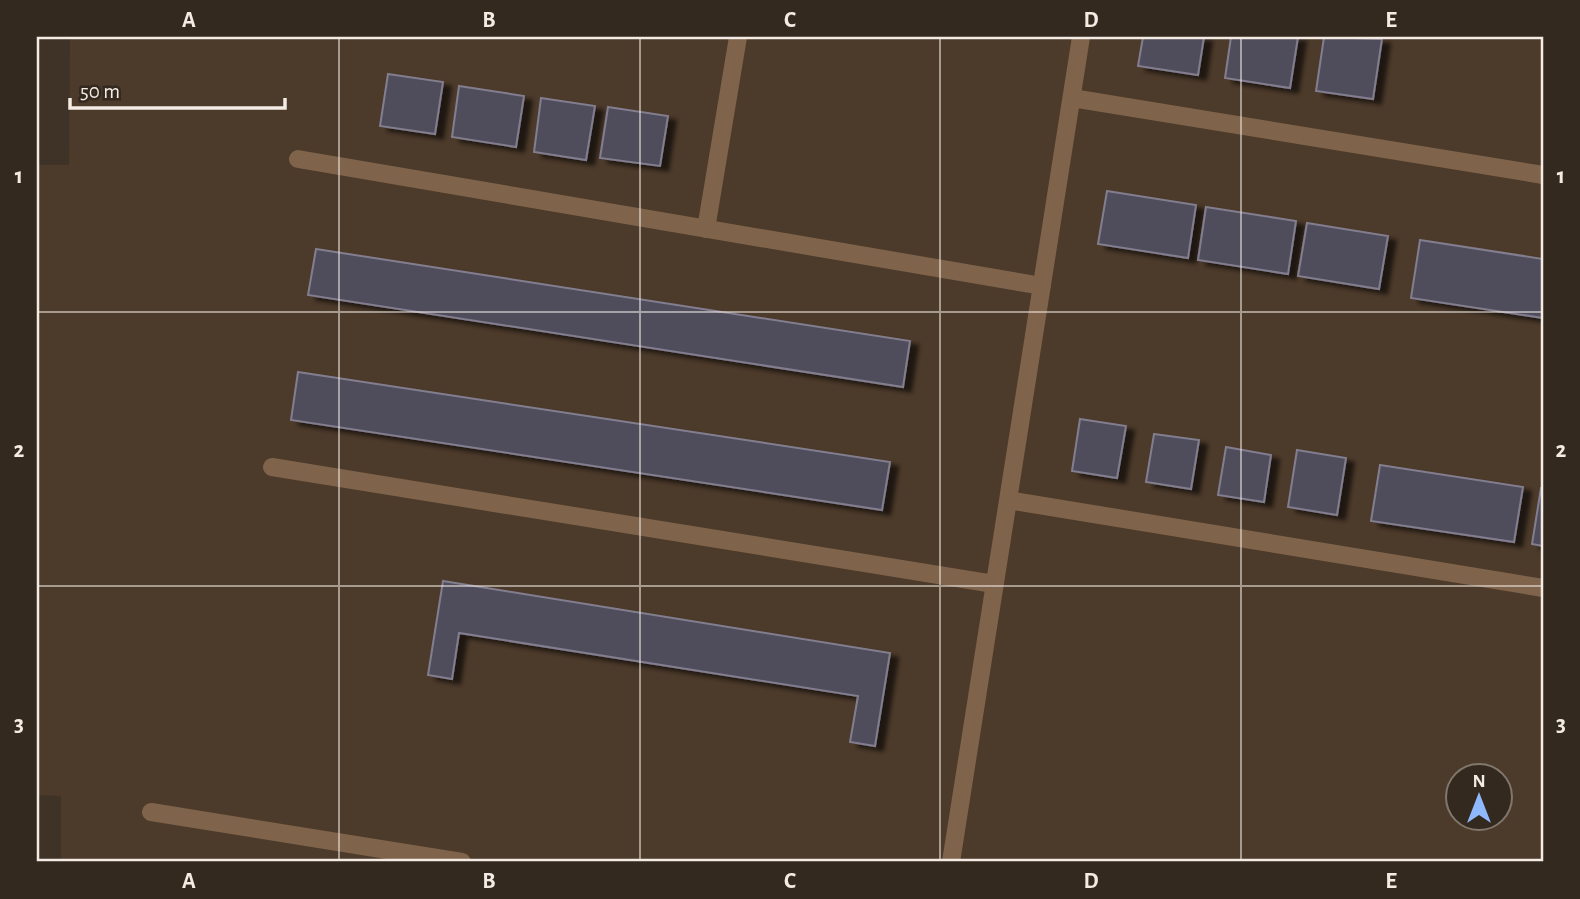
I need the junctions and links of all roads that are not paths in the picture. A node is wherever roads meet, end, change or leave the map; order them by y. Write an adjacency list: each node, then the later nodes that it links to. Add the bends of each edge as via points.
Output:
1 (738, 37): 6 (street)
2 (1082, 37): 3 (street)
3 (1072, 98): 5 (street); 7 (street)
4 (298, 159): 6 (street)
5 (1543, 175)
6 (706, 229): 7 (street)
7 (1042, 286): 9 (street)
8 (272, 467): 10 (street)
9 (1008, 500): 10 (street); 11 (street)
10 (994, 584): 14 (street)
11 (1543, 588)
12 (151, 812): 13 (street)
13 (462, 862)
14 (951, 862)

